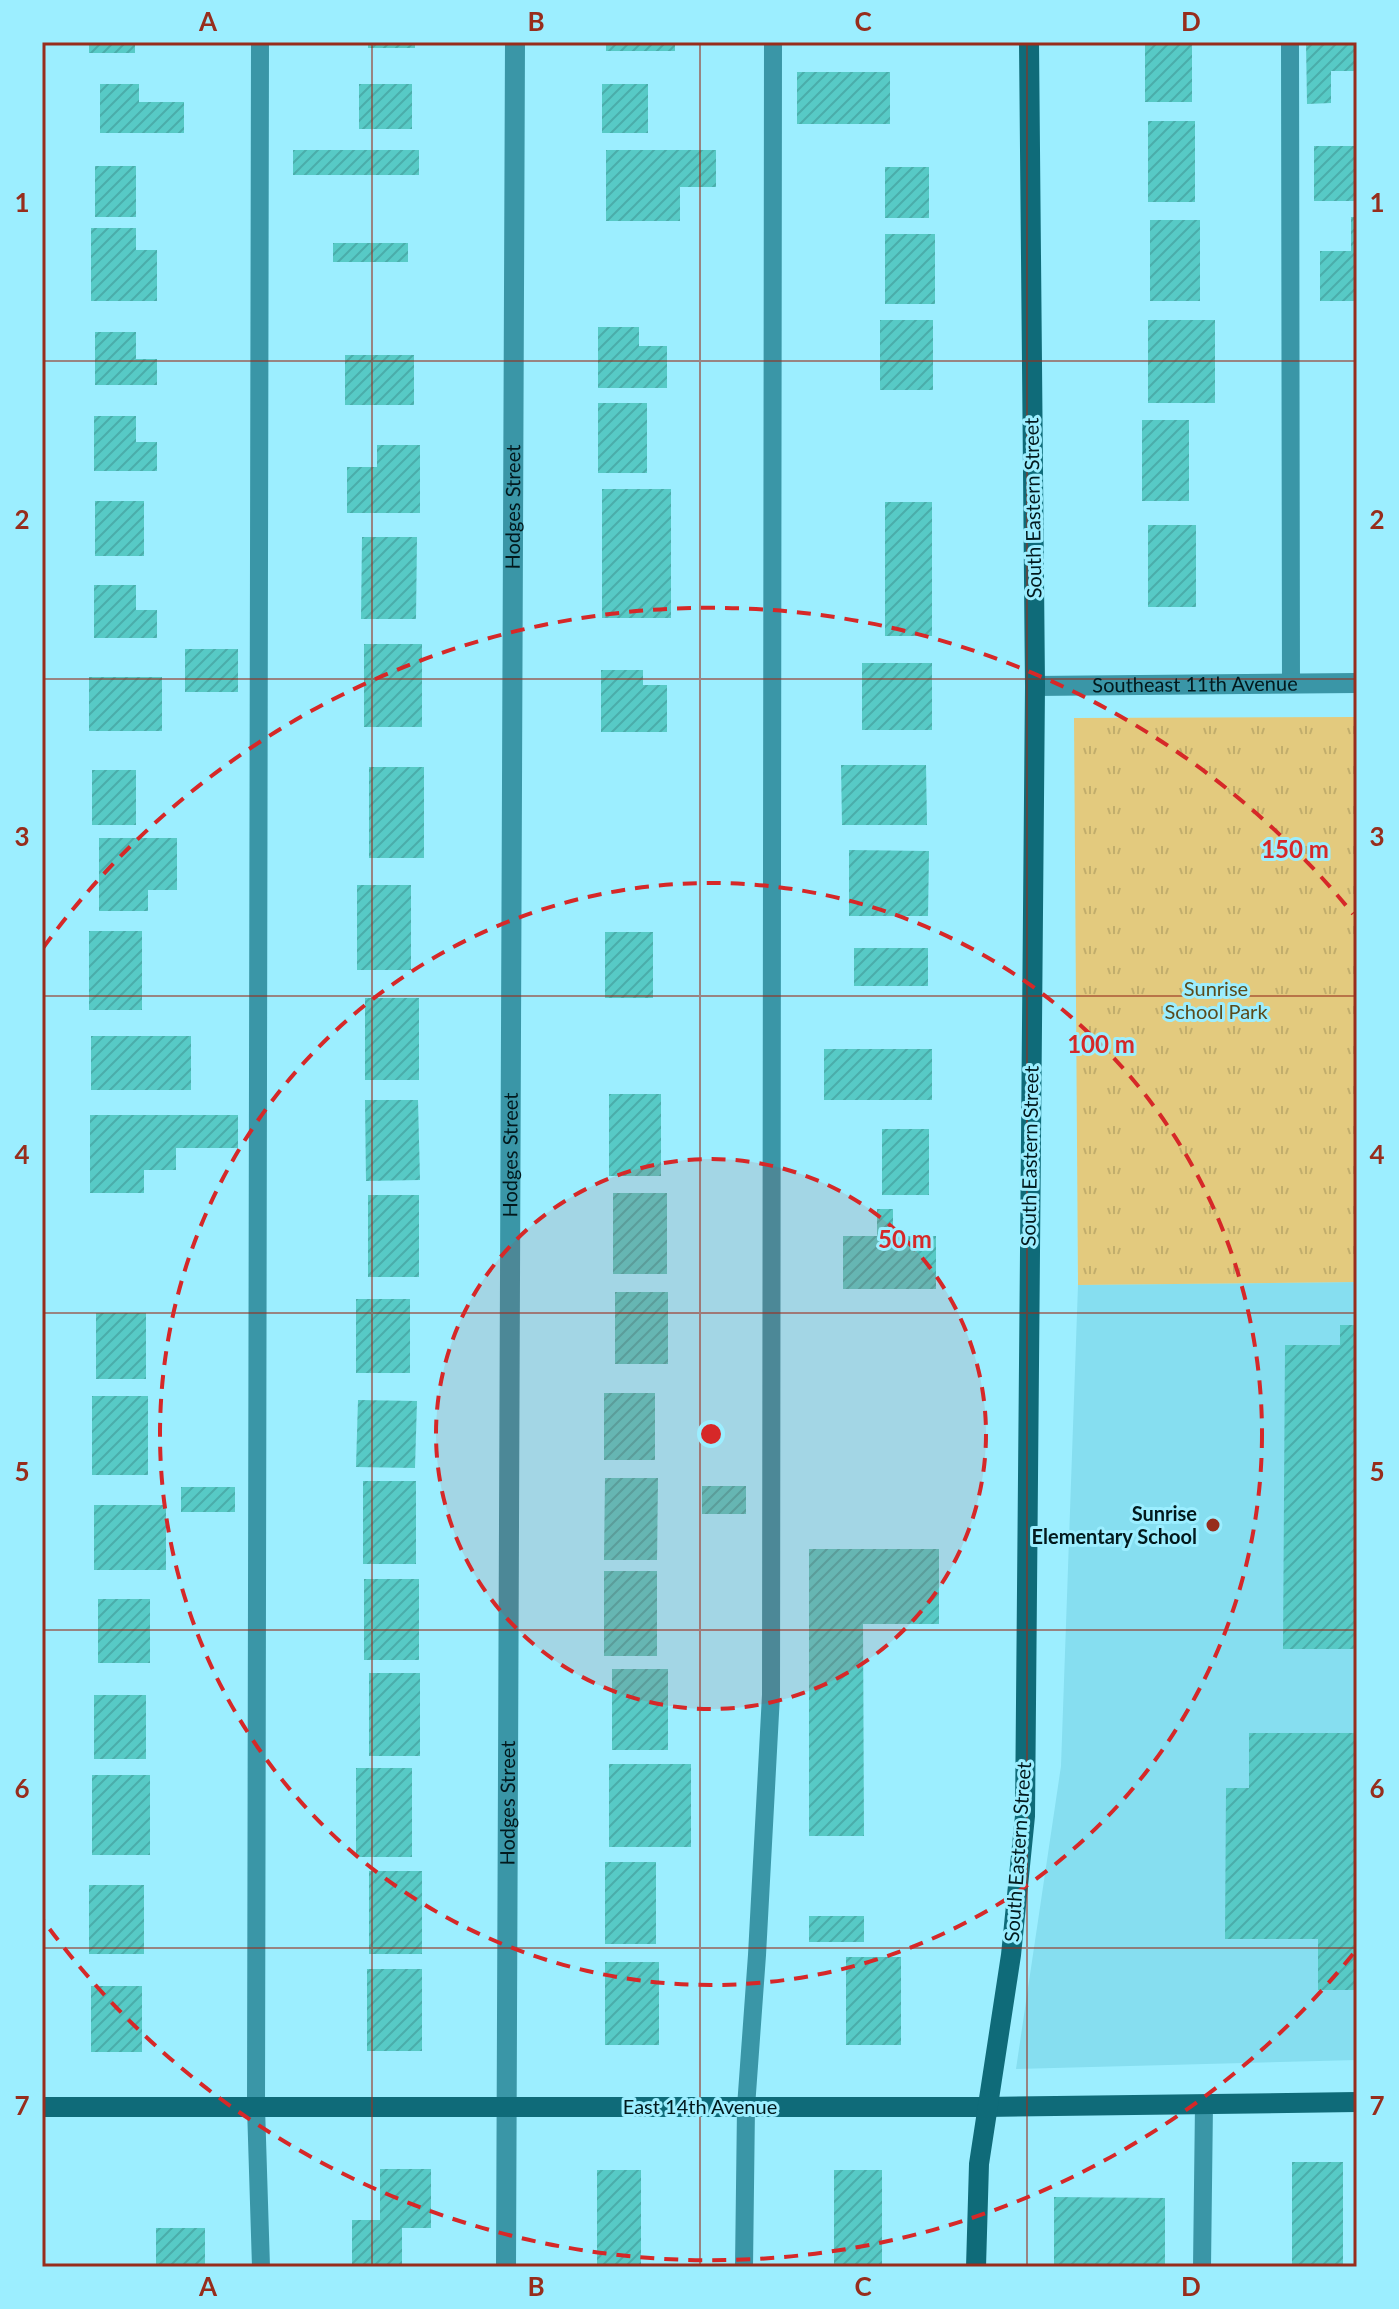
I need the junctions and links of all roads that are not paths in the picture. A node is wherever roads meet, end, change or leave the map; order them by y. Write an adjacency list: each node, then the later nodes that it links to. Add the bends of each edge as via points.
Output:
1 (260, 42): 12 (lane)
2 (515, 42): 13 (street, Hodges Street)
3 (773, 42): 14 (lane, via 771,1695)
4 (1029, 42): 8 (main road, South Eastern Street)
5 (1290, 42): 7 (lane)
6 (1357, 683): 7 (street, Southeast 11th Avenue)
7 (1291, 684): 8 (street, Southeast 11th Avenue)
8 (1035, 686): 15 (main road, South Eastern Street, via 1025,1816 1011,1955)
9 (1357, 2102): 10 (main road, East 14th Avenue)
10 (1204, 2104): 15 (main road, East 14th Avenue); 20 (lane)
11 (42, 2107): 12 (main road, East 14th Avenue)
12 (256, 2107): 13 (main road, East 14th Avenue); 16 (lane)
13 (507, 2107): 14 (main road, East 14th Avenue); 17 (street, Hodges Street)
14 (746, 2107): 15 (main road, East 14th Avenue); 18 (lane)
15 (986, 2107): 19 (main road, South Eastern Street)
16 (261, 2267)
17 (506, 2267)
18 (744, 2267)
19 (976, 2267)
20 (1202, 2267)

